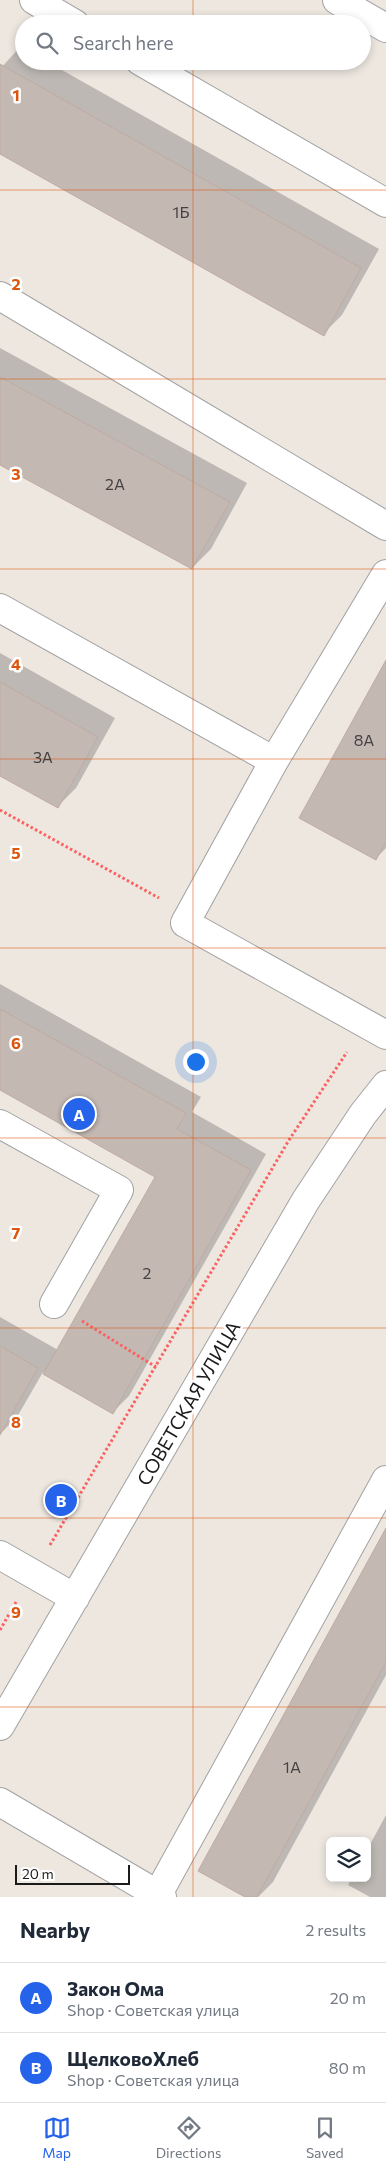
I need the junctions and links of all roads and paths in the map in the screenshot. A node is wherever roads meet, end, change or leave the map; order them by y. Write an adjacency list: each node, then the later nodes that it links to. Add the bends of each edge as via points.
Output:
1 (34, 0): 3 (street)
2 (337, 0): 4 (street)
3 (60, 15)
4 (363, 15)
5 (371, 19): 6 (street)
6 (386, 28)
7 (156, 70): 8 (street)
8 (386, 203)
9 (0, 296): 10 (street)
10 (386, 526)
11 (386, 574): 13 (street)
12 (0, 608): 13 (street)
13 (274, 761): 15 (street)
14 (0, 810): 15 (path)
15 (189, 915): 16 (street, via 185,923)
16 (376, 1029): 20 (path, via 289,1140)
17 (386, 1085): 24 (street, СОВЕТСКАЯ УЛИЦА, via 306,1200)
18 (0, 1124): 19 (street, via 119,1190)
19 (54, 1304): 20 (path)
20 (156, 1367): 23 (path)
21 (386, 1480): 28 (street)
22 (0, 1555): 23 (street)
23 (33, 1574): 24 (street); 25 (path)
24 (75, 1598): 26 (street, СОВЕТСКАЯ УЛИЦА)
25 (0, 1630)
26 (0, 1726)
27 (0, 1802): 28 (street)
28 (160, 1896)

